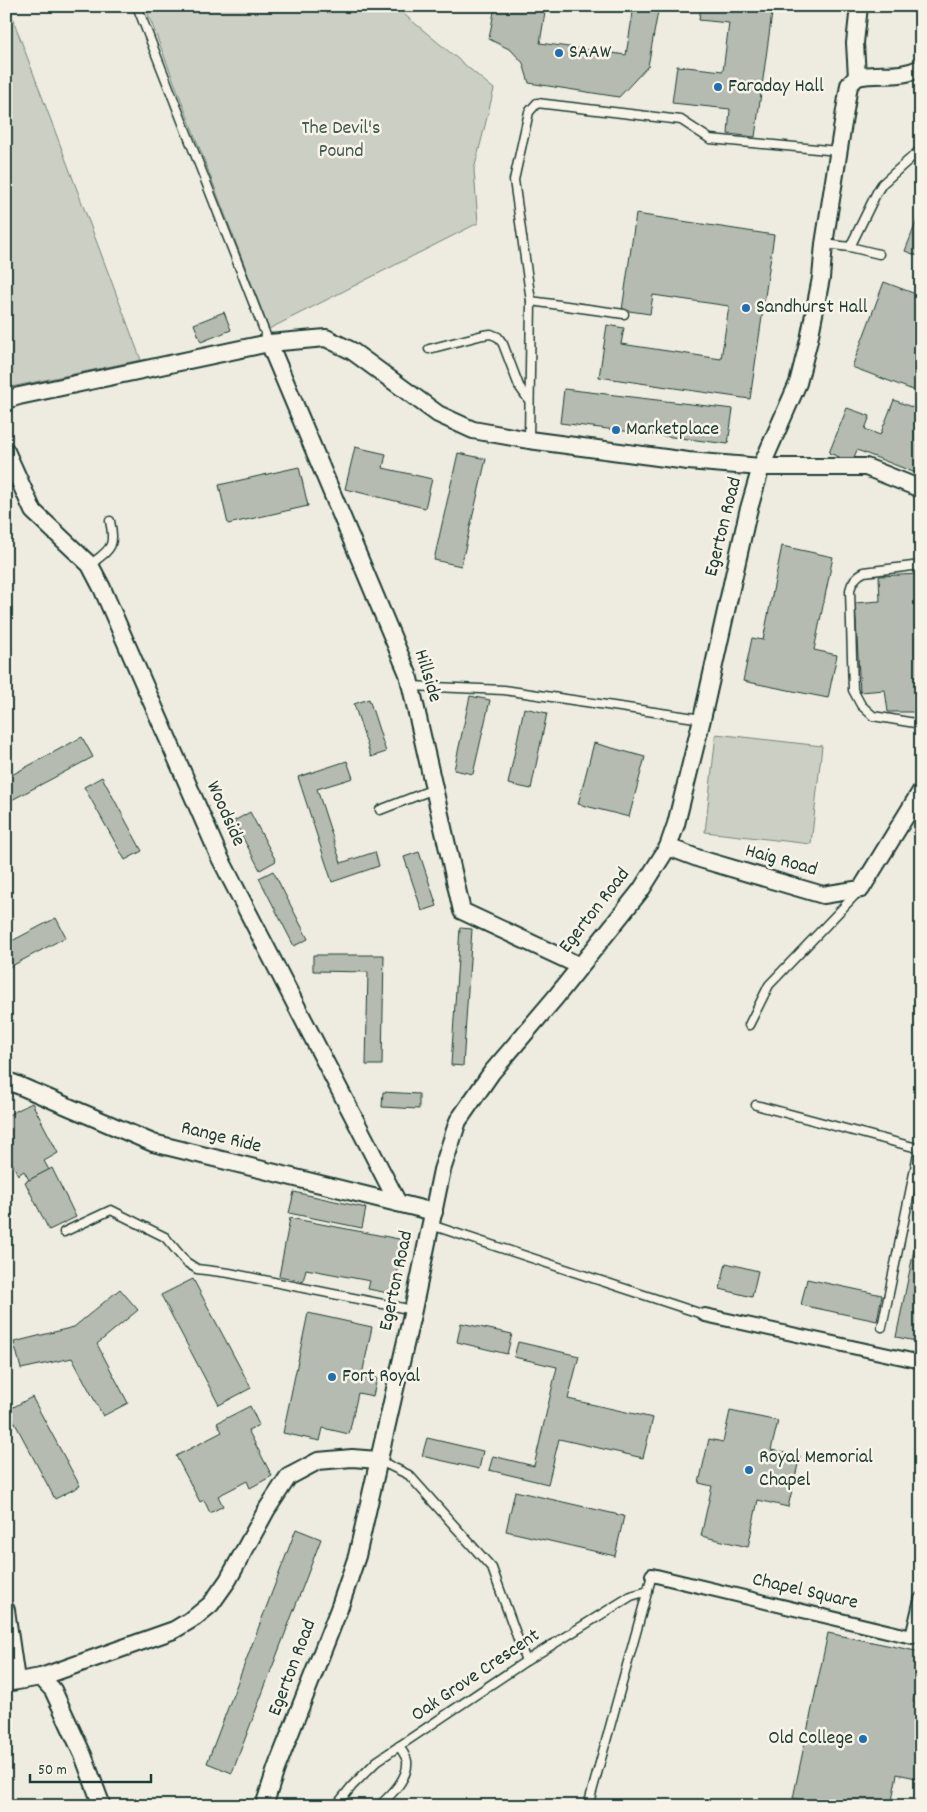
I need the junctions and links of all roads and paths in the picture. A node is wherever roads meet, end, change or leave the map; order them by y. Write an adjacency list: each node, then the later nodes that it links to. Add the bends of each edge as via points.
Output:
1 (138, 6): 12 (lane)
2 (859, 6): 4 (street, Egerton Road, via 855,43)
3 (921, 68): 4 (street, via 910,73)
4 (857, 77): 6 (street, Egerton Road, via 849,85)
5 (921, 149): 8 (lane, via 876,192)
6 (838, 151): 7 (street, Egerton Road); 10 (lane, via 710,139 681,120 537,103 529,112 514,180)
7 (824, 244): 8 (lane); 18 (street, Egerton Road, via 821,278 798,383)
8 (850, 248): 9 (lane)
9 (879, 254)
10 (531, 301): 11 (lane); 14 (lane)
11 (624, 314)
12 (269, 343): 15 (street); 16 (street, via 326,338 352,351 438,414 473,430); 23 (street, Hillside, via 408,674)
13 (429, 349): 14 (lane, via 483,335 498,337)
14 (528, 399): 16 (lane)
15 (6, 400)
16 (529, 440): 18 (street)
17 (6, 451): 21 (street, Woodside, via 33,511)
18 (761, 467): 19 (street, via 866,468); 24 (street, Egerton Road)
19 (921, 489)
20 (110, 521): 21 (lane, via 114,536 112,545)
21 (90, 565): 36 (street, Woodside, via 220,858)
22 (921, 565): 25 (lane, via 864,572 858,575 850,590 853,690 861,705 873,716)
23 (410, 686): 24 (lane, via 504,690); 26 (street, Hillside)
24 (702, 719): 29 (street, Egerton Road)
25 (921, 724)
26 (434, 789): 28 (lane); 31 (street, Hillside, via 462,911)
27 (921, 791): 30 (street)
28 (380, 810)
29 (668, 848): 30 (street, Haig Road, via 823,895); 31 (street, Egerton Road, via 641,890)
30 (861, 889): 32 (lane, via 769,985)
31 (580, 966): 37 (street, Egerton Road, via 492,1072 458,1122 442,1170)
32 (749, 1025)
33 (6, 1080): 36 (street, Range Ride, via 153,1143)
34 (756, 1105): 35 (lane)
35 (920, 1149): 41 (lane)
36 (398, 1203): 37 (street, Range Ride)
37 (433, 1218): 39 (street, Egerton Road); 40 (lane)
38 (64, 1232): 39 (lane, via 110,1210 165,1237 186,1262 197,1269)
39 (413, 1310): 43 (street, Egerton Road)
40 (705, 1315): 42 (street)
41 (882, 1327)
42 (921, 1362)
43 (378, 1460): 48 (lane, via 409,1475 492,1568); 49 (street, via 318,1461 288,1477 222,1588 211,1604 194,1618 174,1630); 53 (street, Egerton Road, via 358,1556)
44 (652, 1575): 45 (lane); 46 (street, Chapel Square, via 912,1637)
45 (648, 1591): 48 (lane, Oak Grove Crescent, via 631,1596); 56 (lane)
46 (921, 1599)
47 (6, 1610): 50 (street)
48 (526, 1661): 51 (lane, Oak Grove Crescent)
49 (41, 1677): 50 (street); 52 (street, via 54,1690)
50 (11, 1682)
51 (399, 1746): 54 (lane, Oak Grove Crescent, via 378,1761); 55 (lane, via 407,1759 407,1772)
52 (102, 1806)
53 (264, 1806)
54 (336, 1806)
55 (379, 1806)
56 (588, 1806)

